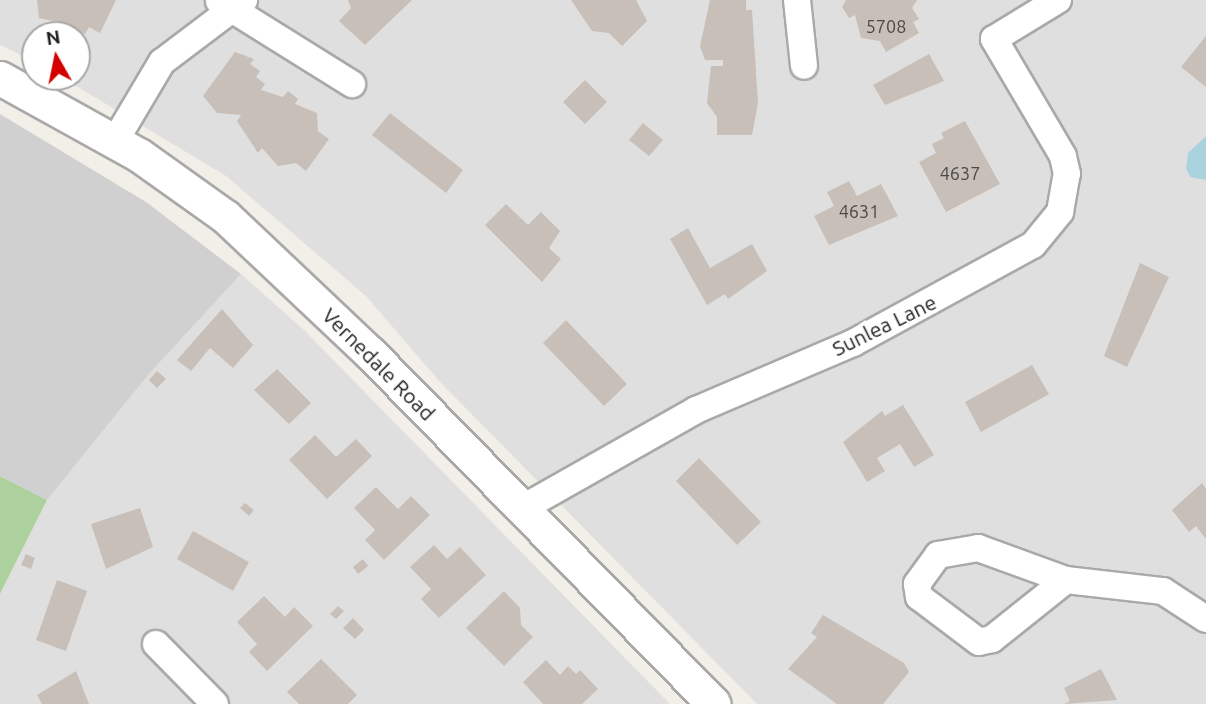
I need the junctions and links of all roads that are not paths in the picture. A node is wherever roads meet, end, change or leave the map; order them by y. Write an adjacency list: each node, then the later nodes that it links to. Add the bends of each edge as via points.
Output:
1 (797, 0): 4 (street)
2 (1058, 0): 8 (street, Sunlea Lane, via 994,38 1063,156 1066,192 1041,238 928,305 696,410)
3 (231, 3): 6 (street); 7 (street, via 162,62)
4 (803, 66)
5 (0, 78): 7 (street, Vernedale Road)
6 (352, 84)
7 (115, 141): 8 (street, Vernedale Road, via 226,217)
8 (523, 508): 13 (street, Vernedale Road)
9 (1066, 580): 9 (street, via 978,548 938,555 916,584 919,597 979,642 992,639); 10 (street, via 1153,588)
10 (1206, 619)
11 (156, 644): 12 (street)
12 (215, 704)
13 (714, 704)

